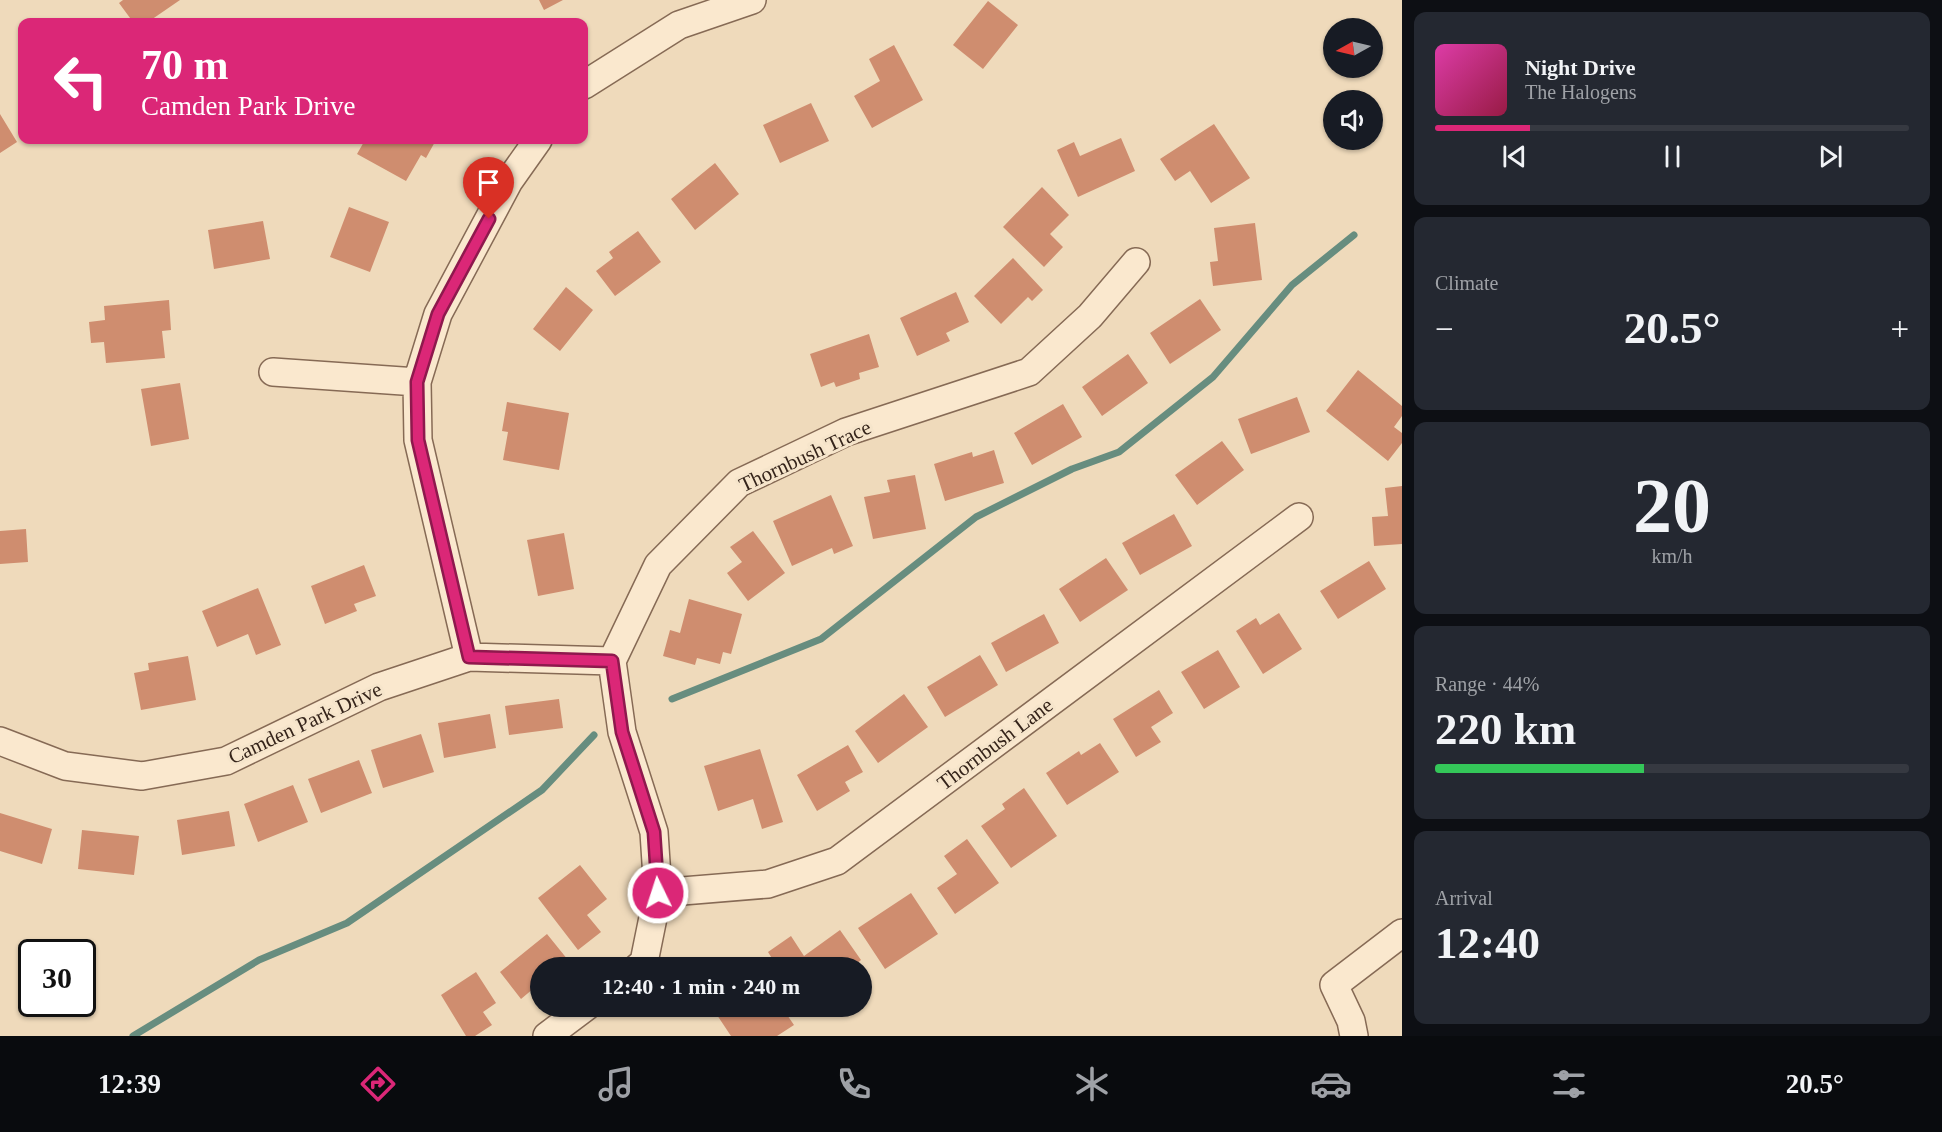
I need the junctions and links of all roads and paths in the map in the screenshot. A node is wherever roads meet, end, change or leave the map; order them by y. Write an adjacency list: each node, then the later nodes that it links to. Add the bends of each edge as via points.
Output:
1 (752, 0): 2 (street, via 679,26)
2 (588, 83)
3 (535, 144): 6 (street, via 509,181 438,314)
4 (1136, 262): 9 (street, Thornbush Trace, via 1090,316 1029,372 846,432 739,483 658,565)
5 (273, 372): 6 (street)
6 (417, 382): 8 (street, via 418,440)
7 (1299, 517): 11 (street, Thornbush Lane, via 837,861 768,884)
8 (469, 657): 9 (street, Camden Park Drive); 10 (street, Camden Park Drive, via 379,687 226,761 142,776 65,766)
9 (612, 661): 11 (street, via 622,732 654,832)
10 (0, 741)
11 (658, 893): 13 (street)
12 (1402, 933): 16 (street, via 1334,985)
13 (645, 957)
14 (572, 1017): 15 (street)
15 (547, 1036)
16 (1354, 1036)

